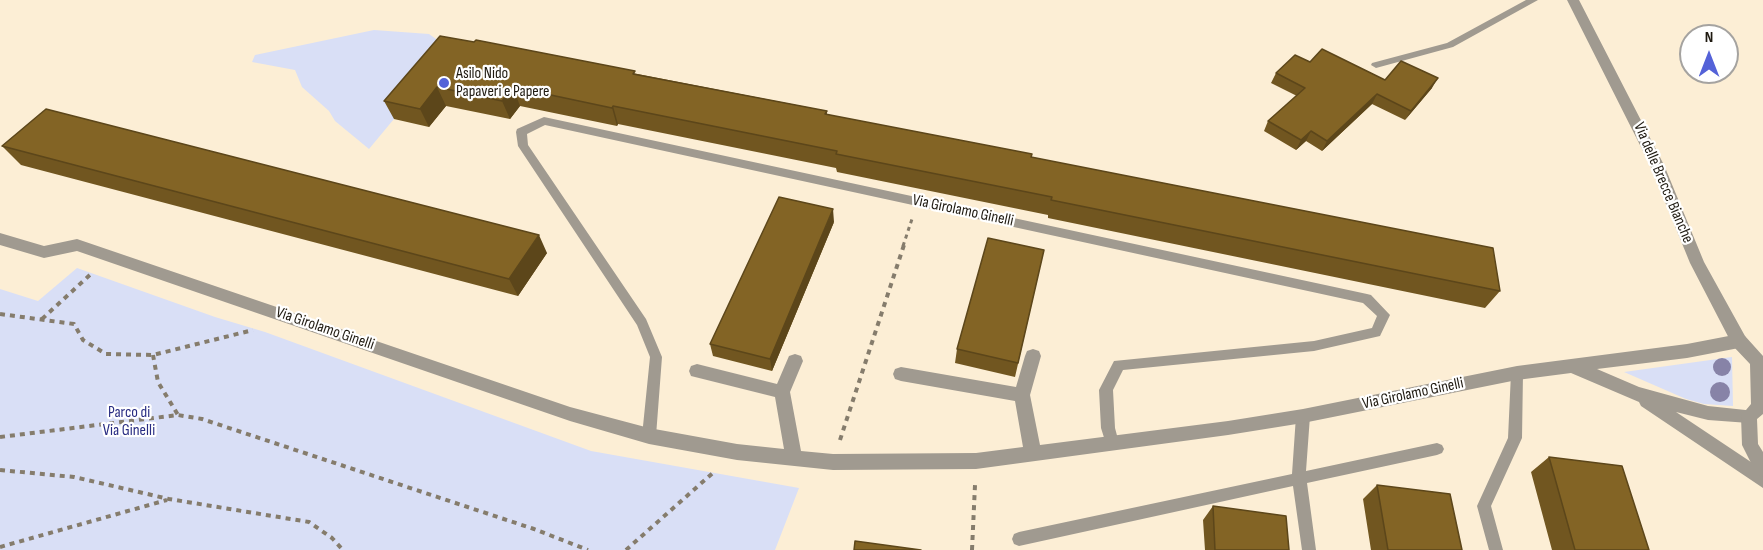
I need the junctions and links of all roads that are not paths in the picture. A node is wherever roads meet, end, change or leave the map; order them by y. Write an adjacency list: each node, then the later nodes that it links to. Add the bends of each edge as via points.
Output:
1 (1533, 0): 3 (lane, via 1450,45)
2 (1573, 0): 5 (street, Via delle Brecce Bianche, via 1658,165 1697,263)
3 (1376, 65)
4 (0, 239): 18 (street, Via Girolamo Ginelli, via 44,252 77,245 570,414)
5 (1739, 341): 8 (street, Via delle Brecce Bianche); 9 (street, Via Girolamo Ginelli)
6 (1033, 357): 15 (street)
7 (795, 361): 13 (street)
8 (1761, 365): 16 (street, Via delle Brecce Bianche)
9 (1572, 366): 11 (street, Via Girolamo Ginelli); 14 (street)
10 (697, 371): 13 (street)
11 (1517, 373): 17 (street, Via Girolamo Ginelli); 28 (lane, via 1515,438 1485,506)
12 (901, 374): 15 (street)
13 (783, 392): 22 (street)
14 (1637, 394): 16 (street, via 1708,413); 25 (street)
15 (1022, 395): 21 (street)
16 (1757, 408): 23 (street, Via delle Brecce Bianche, via 1750,445)
17 (1303, 416): 19 (street, Via Girolamo Ginelli); 24 (lane)
18 (649, 436): 19 (lane, Via Girolamo Ginelli, via 656,357 642,323 524,146 521,132 544,121 1367,299 1384,315 1376,332 1314,346 1119,365 1106,390); 22 (street, Via Girolamo Ginelli)
19 (1112, 443): 21 (street, Via Girolamo Ginelli)
20 (1437, 449): 24 (lane)
21 (1033, 453): 22 (street, Via Girolamo Ginelli, via 976,460 833,462)
22 (794, 458)
23 (1763, 470)
24 (1299, 479): 26 (lane); 27 (lane)
25 (1763, 480)
26 (1019, 539)
27 (1309, 550)
28 (1496, 550)

